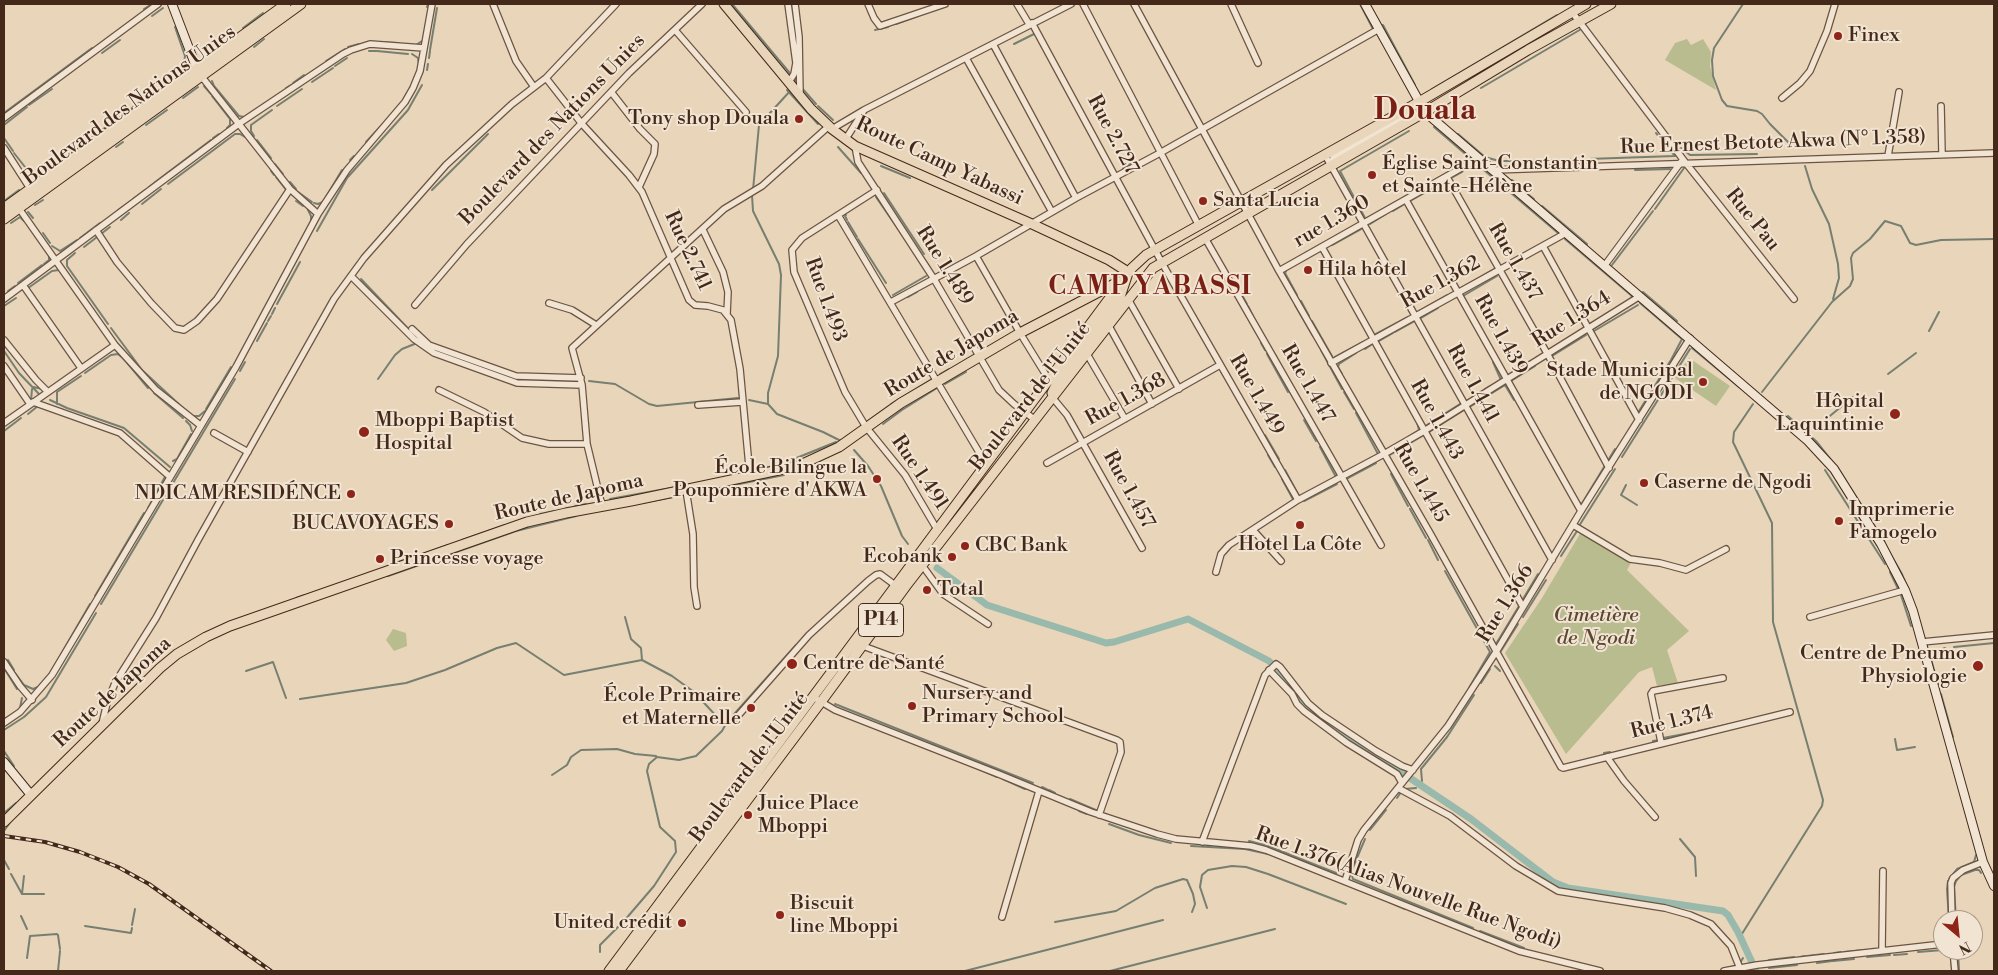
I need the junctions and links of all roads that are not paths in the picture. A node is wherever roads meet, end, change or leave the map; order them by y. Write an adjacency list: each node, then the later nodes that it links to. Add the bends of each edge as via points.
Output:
1 (158, 4): 45 (street)
2 (172, 4): 32 (main road)
3 (286, 4): 32 (main road, Boulevard des Nations Unies)
4 (302, 4): 33 (main road, Boulevard des Nations Unies)
5 (432, 4): 29 (street)
6 (493, 4): 35 (street, via 516,62)
7 (616, 4): 34 (street)
8 (702, 4): 27 (street, Boulevard des Nations Unies)
9 (724, 4): 36 (main road, Route Camp Yabassi)
10 (788, 4): 36 (street, via 796,63)
11 (795, 4): 36 (street, via 799,37)
12 (868, 4): 13 (street, via 880,26)
13 (945, 4)
14 (1017, 4): 24 (street, Rue 2.727)
15 (1072, 4): 24 (street)
16 (1083, 4): 54 (street)
17 (1134, 4): 49 (street, Rue 1.445)
18 (1231, 4): 31 (street)
19 (1365, 4): 26 (main road)
20 (1586, 4): 23 (main road, Boulevard de l'Unité / P14)
21 (1611, 4): 25 (main road, Boulevard de l'Unité / P14)
22 (1835, 4): 39 (street, via 1810,71)
23 (1572, 12): 25 (street, Rue Pau); 40 (main road, Boulevard de l'Unité / P14)
24 (1031, 23): 28 (street); 61 (street, Rue 2.727)
25 (1579, 23): 44 (main road, Boulevard de l'Unité / P14); 59 (street, Rue Pau)
26 (1379, 29): 40 (main road); 49 (street)
27 (675, 30): 38 (street, Boulevard des Nations Unies); 43 (street)
28 (993, 44): 30 (street); 67 (street)
29 (424, 48): 46 (street, via 379,44 359,46); 73 (street, via 418,80 405,102 347,170)
30 (966, 58): 42 (street); 72 (street)
31 (1258, 63)
32 (196, 68): 33 (main road); 66 (main road, Boulevard des Nations Unies)
33 (202, 77): 46 (street); 66 (main road, Boulevard des Nations Unies)
34 (546, 78): 35 (street); 47 (street, Rue 2.741)
35 (534, 87): 95 (street, via 446,165)
36 (794, 88): 48 (main road, Route Camp Yabassi)
37 (1899, 92): 56 (street)
38 (612, 93): 47 (street, Boulevard des Nations Unies); 63 (street, via 655,144 654,154)
39 (1782, 98)
40 (1419, 102): 44 (main road); 58 (main road, Boulevard de l'Unité / P14)
41 (1941, 106): 55 (street)
42 (864, 110): 48 (street); 50 (street)
43 (746, 112)
44 (1425, 112): 57 (main road); 58 (main road, Boulevard de l'Unité / P14)
45 (4, 118)
46 (240, 123): 64 (street); 80 (street)
47 (582, 124): 63 (street, Rue 2.741); 106 (street, Boulevard des Nations Unies, via 467,244)
48 (830, 128): 50 (main road, Route Camp Yabassi); 81 (street, via 762,186 724,209)
49 (1202, 129): 54 (street); 69 (street, Rue 1.445)
50 (845, 140): 51 (main road, Route Camp Yabassi)
51 (855, 146): 65 (street, Rue 1.489, via 858,162); 78 (main road, Route Camp Yabassi)
52 (4, 148): 66 (street)
53 (1994, 152): 55 (street, Rue Ernest Betote Akwa (N° 1.358))
54 (1160, 153): 61 (street); 79 (street)
55 (1942, 154): 56 (street, Rue Ernest Betote Akwa (N° 1.358))
56 (1888, 156): 59 (street, Rue Ernest Betote Akwa (N° 1.358))
57 (1480, 158): 60 (main road); 62 (street, rue 1.360)
58 (1330, 161): 58 (street, via 1336,161 1415,114 1412,112); 69 (main road, Boulevard de l'Unité / P14); 74 (main road, Boulevard de l'Unité / P14); 77 (street, Rue 1.441)
59 (1683, 162): 60 (street, Rue Ernest Betote Akwa (N° 1.358)); 91 (street); 103 (street, Rue Pau)
60 (1494, 170): 82 (main road)
61 (1116, 176): 67 (street); 86 (street, Rue 2.727)
62 (1447, 177): 68 (street, rue 1.360); 92 (street, Rue 1.437)
63 (639, 187): 88 (street, Rue 2.741)
64 (290, 189): 73 (street); 80 (street, via 217,299 207,312 184,330 175,328 151,304)
65 (878, 190): 75 (street, Rue 1.493); 96 (street, Rue 1.489)
66 (33, 192): 70 (main road, Boulevard des Nations Unies)
67 (1076, 198): 72 (street)
68 (1406, 200): 77 (street, rue 1.360); 99 (street, Rue 1.439)
69 (1242, 202): 74 (street, Rue 1.445); 79 (main road, Boulevard de l'Unité / P14)
70 (16, 205): 71 (main road, Boulevard des Nations Unies); 76 (main road, Boulevard des Nations Unies); 89 (street)
71 (4, 208)
72 (1052, 212): 78 (street)
73 (318, 214): 144 (street, via 256,330)
74 (1248, 214): 83 (main road, Boulevard de l'Unité / P14); 93 (street, Rue 1.445)
75 (838, 215): 104 (street); 145 (street, Rue 1.493, via 802,238 792,250 794,272 845,392)
76 (4, 219)
77 (1363, 223): 85 (street, rue 1.360); 108 (street, Rue 1.441)
78 (1032, 224): 87 (street); 94 (main road, Route Camp Yabassi)
79 (1199, 226): 86 (main road, Boulevard de l'Unité / P14)
80 (96, 230): 89 (street)
81 (703, 230): 88 (street); 107 (street, via 725,277)
82 (1566, 232): 84 (street, Rue 1.362); 91 (main road)
83 (1204, 238): 90 (main road, Boulevard de l'Unité / P14); 156 (street, Rue 1.447)
84 (1543, 246): 92 (street, Rue 1.362); 112 (street)
85 (1322, 247): 93 (street, rue 1.360); 115 (street, Rue 1.443)
86 (1155, 250): 90 (street, Rue 2.727); 94 (main road, Boulevard de l'Unité / P14)
87 (976, 256): 96 (street); 113 (street)
88 (671, 258): 107 (street, Rue 2.741, via 691,303 717,308); 109 (street)
89 (56, 260): 98 (street); 117 (street)
90 (1162, 263): 102 (main road, Boulevard de l'Unité / P14, via 1148,273); 122 (street, Rue 1.449)
91 (1605, 265): 100 (main road)
92 (1500, 270): 99 (street, Rue 1.362); 119 (street, Rue 1.437)
93 (1279, 271): 121 (street, Rue 1.445)
94 (1128, 272): 97 (main road, Boulevard de l'Unité / P14); 133 (main road, via 1120,297 1052,389)
95 (351, 276): 129 (street, via 414,339 434,352 518,383); 150 (street, via 324,315)
96 (934, 279): 104 (street); 120 (street, Rue 1.489)
97 (1120, 280): 113 (main road, Route de Japoma); 126 (main road, Boulevard de l'Unité / P14)
98 (22, 285): 101 (street); 124 (street)
99 (1457, 292): 108 (street, Rue 1.362); 127 (street, Rue 1.439)
100 (1640, 296): 112 (street, Rue 1.364); 114 (main road)
101 (4, 299)
102 (1128, 299): 110 (main road, Boulevard de l'Unité / P14); 130 (street)
103 (1794, 299)
104 (891, 302): 128 (street)
105 (549, 303): 109 (street, via 572,310)
106 (415, 305)
107 (727, 314): 134 (street, via 735,340)
108 (1416, 316): 115 (street, Rue 1.362); 138 (street, Rue 1.441)
109 (596, 325): 125 (street, via 572,348)
110 (1109, 326): 118 (main road, Boulevard de l'Unité / P14); 136 (street)
111 (412, 328): 125 (street, via 429,344 516,376)
112 (1588, 329): 119 (street, Rue 1.364); 142 (street)
113 (1020, 333): 120 (main road, Route de Japoma); 126 (street)
114 (1690, 338): 142 (street, Rue 1.366); 174 (main road, via 1808,441 1834,468)
115 (1373, 339): 121 (street, Rue 1.362); 146 (street, Rue 1.443)
116 (4, 340): 132 (street)
117 (115, 344): 124 (street); 144 (street, via 156,390)
118 (1087, 354): 133 (main road, Boulevard de l'Unité / P14); 141 (street)
119 (1548, 354): 127 (street, Rue 1.364); 154 (street, Rue 1.437)
120 (980, 357): 128 (main road, Route de Japoma); 139 (street, Rue 1.489, via 999,390)
121 (1331, 363): 151 (street, Rue 1.445)
122 (1220, 365): 130 (street, Rue 1.368); 159 (street, Rue 1.449)
123 (4, 366): 135 (street)
124 (81, 368): 132 (street)
125 (581, 378): 129 (street)
126 (1049, 380): 139 (main road, Boulevard de l'Unité / P14)
127 (1506, 380): 138 (street, Rue 1.364); 161 (street, Rue 1.439)
128 (938, 382): 145 (main road, Route de Japoma); 153 (street)
129 (582, 385): 149 (street)
130 (1179, 389): 136 (street, Rue 1.368)
131 (439, 390): 149 (street, via 484,412 522,438 549,444)
132 (48, 392): 135 (street)
133 (1052, 398): 140 (main road, Boulevard de l'Unité / P14); 148 (street, Rue 1.457, via 1064,411)
134 (742, 402): 137 (street); 157 (street)
135 (32, 403): 143 (street); 155 (street, via 120,433)
136 (1152, 404): 141 (street, Rue 1.368)
137 (698, 405)
138 (1464, 406): 146 (street, Rue 1.364); 169 (street, Rue 1.441)
139 (1025, 412): 140 (street, Rue 1.489); 153 (main road, Boulevard de l'Unité / P14)
140 (1034, 419): 165 (main road, Boulevard de l'Unité / P14)
141 (1125, 419): 148 (street, Rue 1.368)
142 (1639, 420): 154 (street, Rue 1.366)
143 (4, 423)
144 (200, 425): 155 (street)
145 (866, 427): 157 (main road, Route de Japoma, via 826,454 798,466); 163 (street, Rue 1.491, via 905,474)
146 (1424, 431): 151 (street, Rue 1.364); 176 (street, Rue 1.443)
147 (214, 433): 150 (street)
148 (1083, 443): 152 (street, Rue 1.368); 167 (street, Rue 1.457)
149 (587, 444): 160 (street)
150 (248, 452): 192 (street, via 156,618 115,683)
151 (1384, 454): 156 (street, Rue 1.364); 182 (street, Rue 1.445)
152 (1047, 463)
153 (986, 464): 163 (main road, Boulevard de l'Unité / P14)
154 (1609, 468): 161 (street, Rue 1.366)
155 (169, 476): 187 (street, via 52,675)
156 (1341, 476): 159 (street); 166 (street, Rue 1.447)
157 (750, 477): 158 (main road, Route de Japoma)
158 (686, 490): 160 (main road, Route de Japoma); 175 (street, via 693,534)
159 (1298, 500): 164 (street)
160 (602, 506): 192 (main road, Route de Japoma, via 566,512 495,533 230,626 178,654)
161 (1581, 511): 162 (street, Rue 1.366)
162 (1573, 525): 168 (street, via 1630,559 1686,570); 169 (street, Rue 1.366)
163 (936, 529): 165 (street, Rue 1.491); 173 (main road, Boulevard de l'Unité / P14)
164 (1253, 530): 170 (street); 172 (street, via 1223,551)
165 (944, 536): 171 (main road, Boulevard de l'Unité / P14)
166 (1381, 545)
167 (1142, 548)
168 (1726, 549)
169 (1552, 560): 176 (street, Rue 1.366)
170 (1282, 561)
171 (922, 565): 178 (street, via 943,594); 181 (main road, Boulevard de l'Unité / P14)
172 (1216, 572)
173 (896, 585): 186 (main road, Boulevard de l'Unité / P14); 190 (street, via 880,574 868,581 809,635)
174 (1905, 590): 177 (street); 180 (main road)
175 (697, 606)
176 (1523, 608): 182 (street, Rue 1.366)
177 (1810, 617)
178 (988, 624)
179 (1994, 635): 180 (street)
180 (1922, 642): 205 (main road)
181 (863, 646): 188 (main road, Boulevard de l'Unité / P14); 201 (street, via 1120,742 1121,752)
182 (1496, 652): 196 (street, Rue 1.445); 197 (street, Rue 1.366, via 1439,738)
183 (4, 662): 187 (street)
184 (1272, 667): 197 (street, via 1280,667 1322,715); 198 (street, via 1304,711 1397,774); 204 (street, via 1265,675 1247,720)
185 (1723, 678): 193 (street, via 1653,691)
186 (813, 697): 188 (street, Rue 1.376(Alias Nouvelle Rue Ngodi)); 214 (main road, Boulevard de l'Unité / P14)
187 (32, 700): 191 (street)
188 (821, 702): 199 (street, Rue 1.376(Alias Nouvelle Rue Ngodi)); 215 (main road, Boulevard de l'Unité / P14)
189 (1790, 712): 193 (street, Rue 1.374)
190 (736, 718)
191 (4, 723)
192 (102, 724): 200 (main road, Route de Japoma)
193 (1661, 742): 194 (street, Rue 1.374)
194 (1607, 757): 196 (street, Rue 1.374); 202 (street)
195 (4, 762): 200 (main road)
196 (1563, 768)
197 (1413, 770): 198 (street, Rue 1.366)
198 (1400, 785): 207 (street, Rue 1.366, via 1358,840); 213 (street, via 1450,816 1516,866 1558,890 1665,908 1711,924 1731,946)
199 (1039, 791): 201 (street, Rue 1.376(Alias Nouvelle Rue Ngodi)); 210 (street)
200 (30, 795): 203 (main road, Route de Japoma)
201 (1099, 815): 204 (street, Rue 1.376(Alias Nouvelle Rue Ngodi), via 1157,834)
202 (1655, 817)
203 (4, 822)
204 (1202, 842): 207 (street, Rue 1.376(Alias Nouvelle Rue Ngodi), via 1266,850)
205 (1983, 862): 208 (main road); 209 (street, via 1953,878)
206 (1882, 871): 212 (street)
207 (1345, 881): 216 (street, Rue 1.376(Alias Nouvelle Rue Ngodi), via 1520,951)
208 (1994, 886)
209 (1952, 910)
210 (1002, 916)
211 (1933, 945): 212 (street)
212 (1882, 950): 213 (street)
213 (1741, 969): 217 (street)
214 (609, 971)
215 (619, 971)
216 (1600, 971)
217 (1724, 971)

